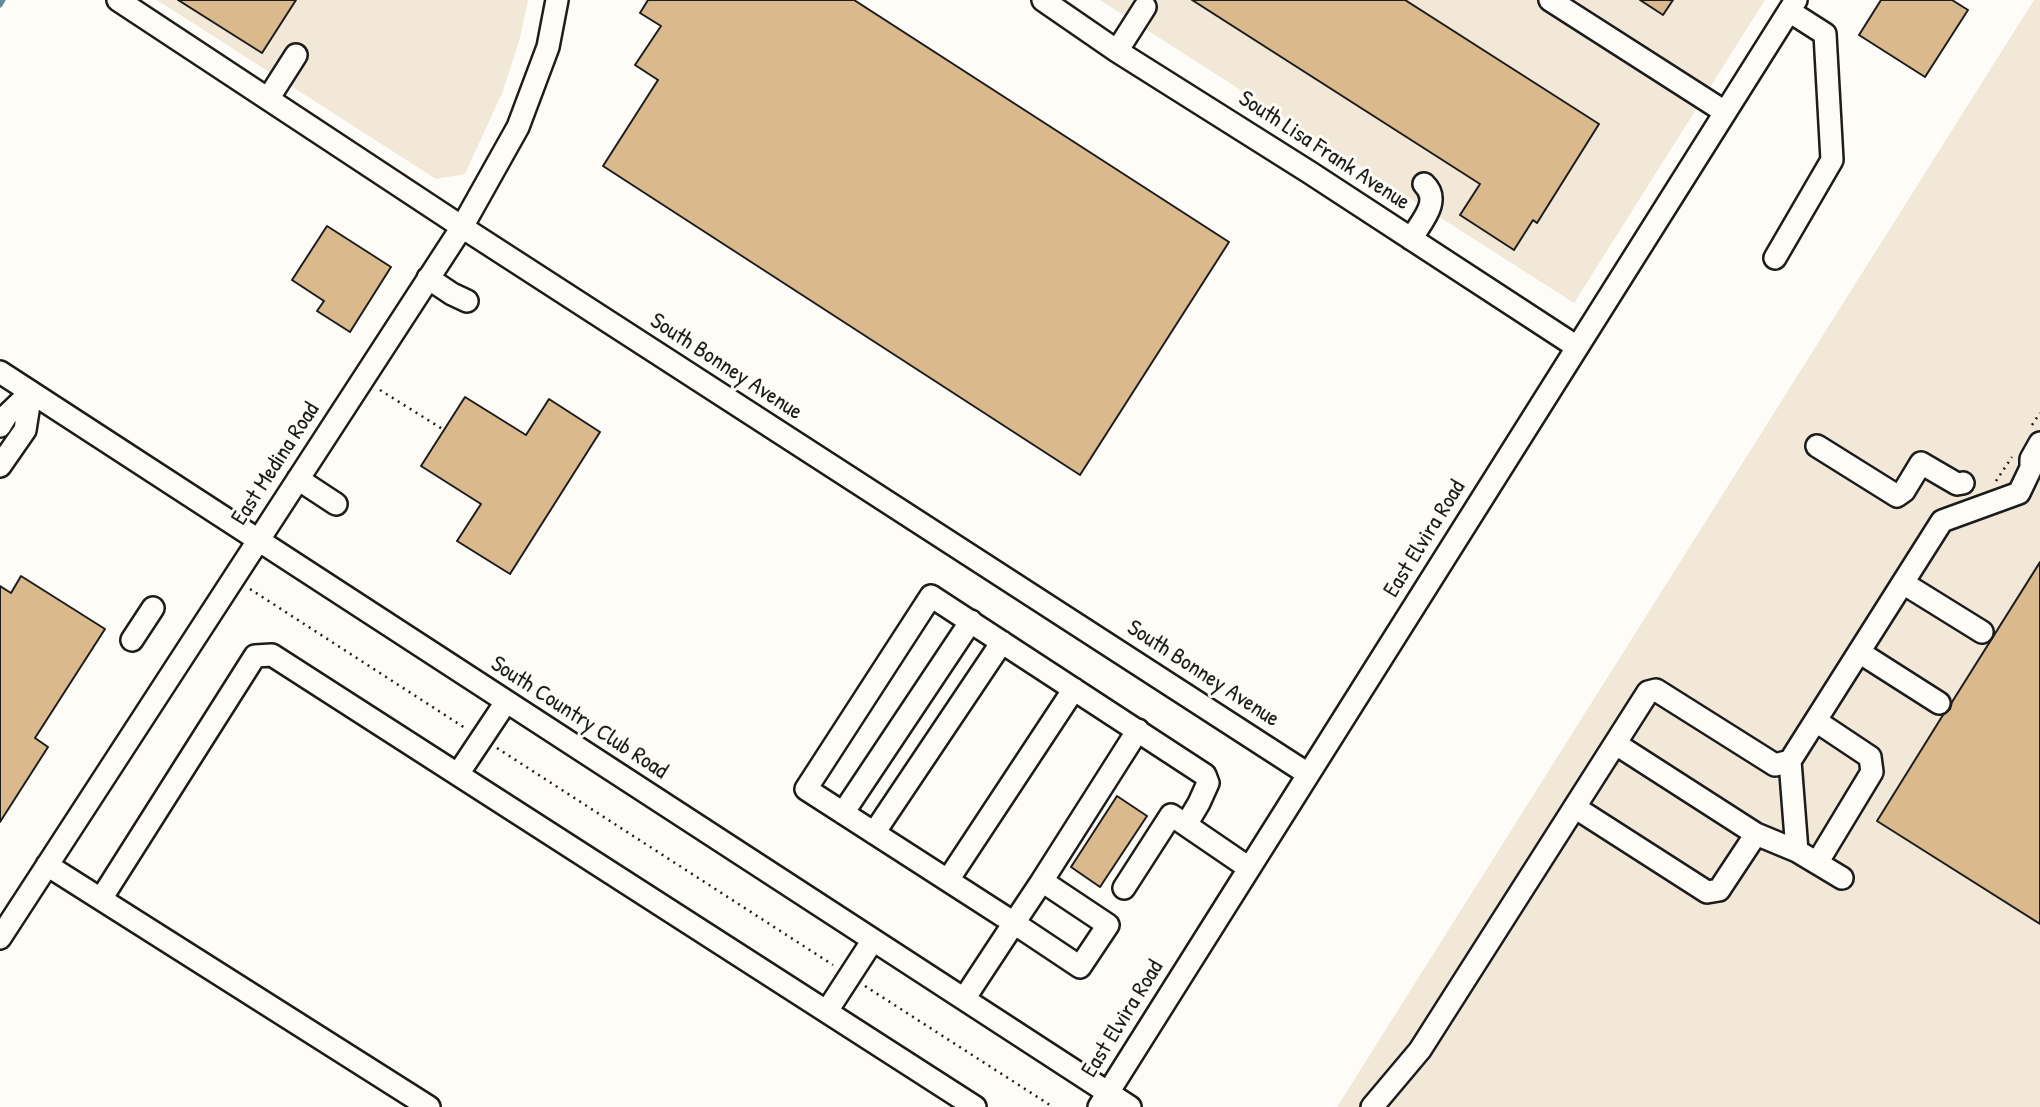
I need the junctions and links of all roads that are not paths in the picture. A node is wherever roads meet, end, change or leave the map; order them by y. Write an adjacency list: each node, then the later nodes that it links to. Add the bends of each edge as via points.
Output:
1 (118, 0): 9 (street, South Bonney Avenue)
2 (558, 0): 12 (street, East Medina Road, via 548,47 518,127)
3 (1043, 0): 7 (street, South Lisa Frank Avenue)
4 (1550, 0): 10 (street)
5 (1793, 5): 10 (street, East Elvira Road); 14 (street, via 1825,34 1832,160)
6 (1145, 7): 7 (street)
7 (1117, 51): 13 (street, South Lisa Frank Avenue)
8 (296, 55): 9 (street)
9 (268, 99): 12 (street, South Bonney Avenue)
10 (1725, 112): 17 (street, East Elvira Road)
11 (1424, 184): 13 (street, via 1430,189 1431,206)
12 (462, 227): 15 (street, East Medina Road); 43 (street, South Bonney Avenue)
13 (1411, 239): 17 (street, South Lisa Frank Avenue)
14 (1775, 258)
15 (428, 278): 16 (street); 24 (street, East Medina Road)
16 (467, 301)
17 (1577, 347): 43 (street, East Elvira Road)
18 (0, 372): 19 (street, South Country Club Road)
19 (31, 392): 20 (street); 23 (street, via 25,430); 27 (street, South Country Club Road)
20 (0, 426)
21 (2040, 443): 28 (street, via 2019,493 1942,521)
22 (1817, 446): 25 (street, via 1897,496 1921,463 1956,484)
23 (0, 466)
24 (298, 479): 26 (street); 27 (street, East Medina Road)
25 (1963, 483)
26 (337, 504)
27 (258, 540): 36 (street, South Country Club Road); 51 (street, East Medina Road)
28 (1903, 583): 31 (street); 34 (street)
29 (153, 608): 32 (street)
30 (971, 621): 33 (street); 45 (street); 45 (street, via 931,596 806,789)
31 (1982, 632)
32 (132, 640)
33 (1002, 642): 35 (street); 47 (street)
34 (1859, 652): 37 (street); 38 (street)
35 (1074, 689): 39 (street); 54 (street)
36 (506, 702): 42 (street); 60 (street, South Country Club Road)
37 (1939, 703)
38 (1816, 721): 41 (street); 50 (street, via 1870,757 1872,772)
39 (1138, 730): 46 (street, via 1205,775 1208,783); 55 (street)
40 (1616, 744): 41 (street, via 1648,692 1656,690 1775,765); 44 (street); 48 (street)
41 (1790, 761): 49 (street)
42 (458, 774): 57 (street, via 272,655 255,656); 62 (street)
43 (1308, 774): 52 (street, East Elvira Road)
44 (1576, 808): 48 (street, via 1707,892 1719,890); 67 (street, via 1420,1050)
45 (844, 813): 47 (street)
46 (1186, 825): 52 (street); 56 (street, via 1171,815)
47 (874, 833): 54 (street)
48 (1756, 834): 49 (street)
49 (1797, 851): 50 (street)
50 (1817, 863): 53 (street)
51 (47, 865): 57 (street); 59 (street, East Medina Road)
52 (1249, 868): 63 (street, East Elvira Road)
53 (1842, 878)
54 (947, 880): 58 (street)
55 (1042, 881): 58 (street); 58 (street, via 1108,925 1080,967)
56 (1124, 888)
57 (101, 900): 64 (street)
58 (1014, 923): 61 (street)
59 (0, 937)
60 (873, 940): 61 (street, South Country Club Road); 62 (street)
61 (964, 999): 63 (street, South Country Club Road)
62 (827, 1012): 65 (street)
63 (1103, 1100): 66 (street, South Country Club Road)
64 (429, 1107)
65 (975, 1107)
66 (1130, 1107)
67 (1372, 1107)

